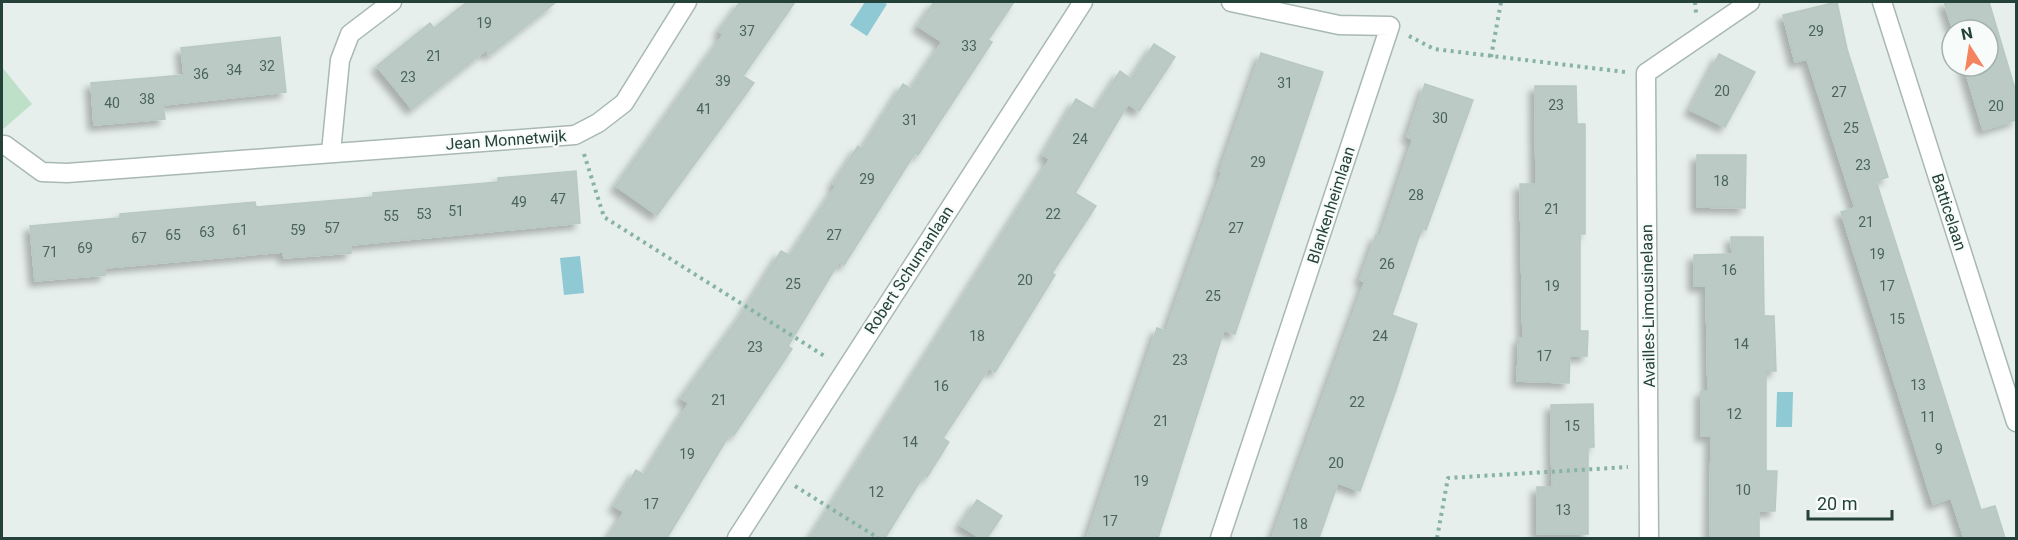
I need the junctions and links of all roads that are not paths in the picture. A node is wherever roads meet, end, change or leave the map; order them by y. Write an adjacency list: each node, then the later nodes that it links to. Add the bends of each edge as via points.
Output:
1 (392, 2): 8 (street, via 350,34 340,60)
2 (687, 2): 8 (street, Jean Monnetwijk, via 624,103 575,135)
3 (1083, 2): 10 (street, Robert Schumanlaan)
4 (1230, 2): 11 (street, Blankenheimlaan, via 1339,25 1390,26)
5 (1750, 2): 12 (street, Availles-Limousinelaan, via 1646,73)
6 (1882, 2): 9 (street, Batticelaan)
7 (5, 145): 8 (street, Jean Monnetwijk, via 42,172 67,173)
8 (331, 152)
9 (2016, 422)
10 (736, 538)
11 (1220, 538)
12 (1649, 538)

